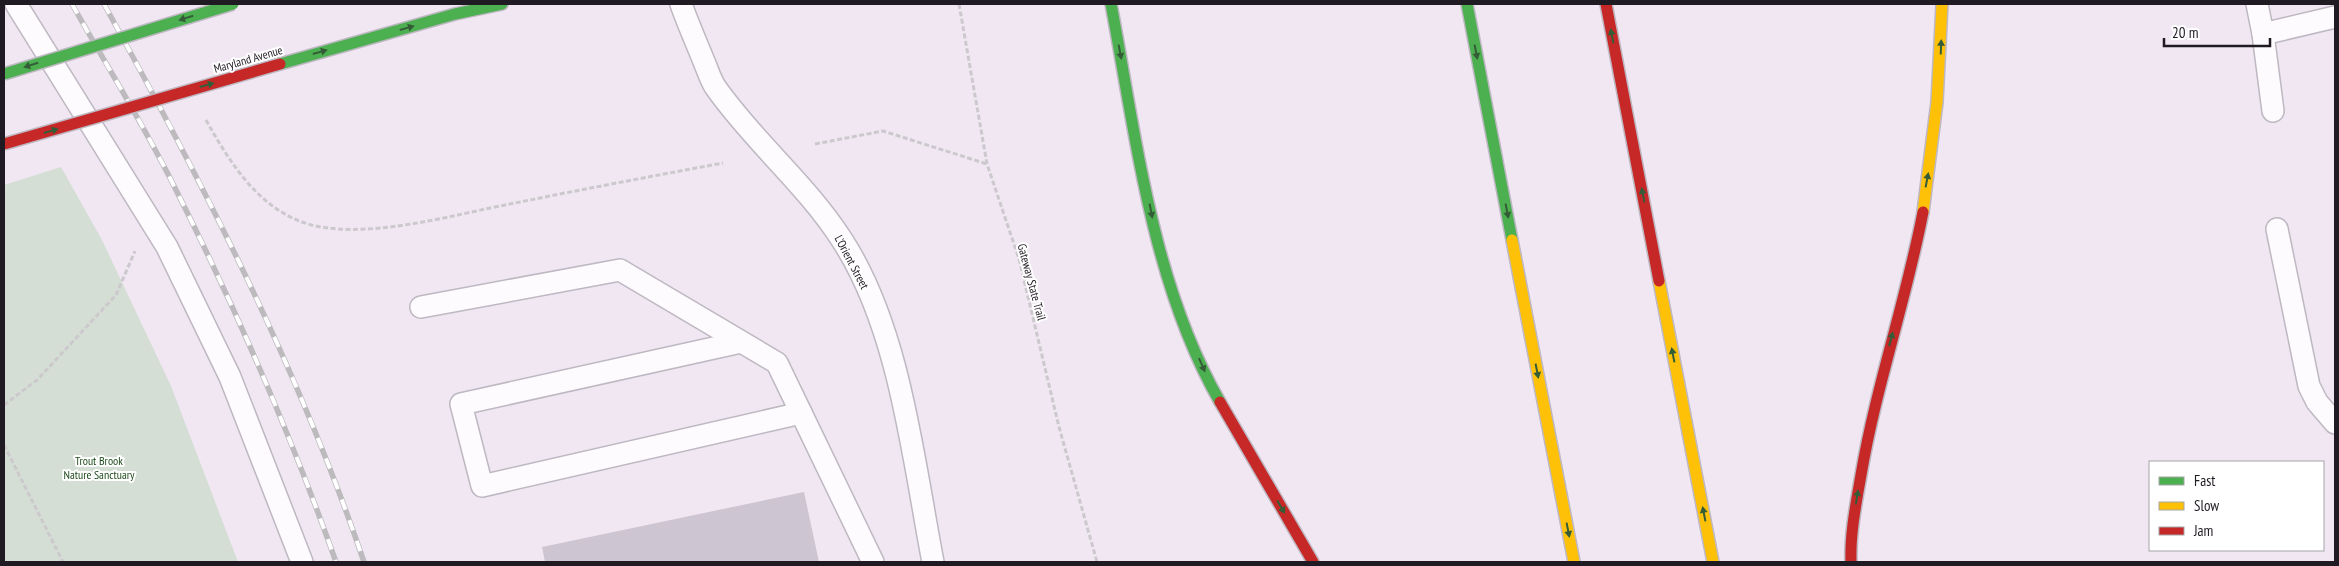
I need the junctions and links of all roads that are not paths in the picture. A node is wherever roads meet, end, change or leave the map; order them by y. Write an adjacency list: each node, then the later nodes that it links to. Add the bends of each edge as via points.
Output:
1 (16, 4): 20 (lane, via 167,247 230,377)
2 (233, 4): 12 (main road, one-way to 12, bridge)
3 (502, 4): 14 (main road, Maryland Avenue, one-way to 3, bridge, via 455,14)
4 (681, 4): 22 (lane, L'Orient Street, via 715,86 812,200 842,240 862,278 881,322 896,372)
5 (1111, 4): 23 (main road, one-way to 23, via 1152,218 1175,304 1211,386)
6 (1467, 4): 24 (main road, one-way to 24)
7 (1606, 4): 25 (main road, one-way to 7)
8 (1942, 4): 26 (main road, one-way to 8, via 1849,546 1864,453 1882,371 1912,262 1930,166 1941,53)
9 (2257, 4): 11 (lane)
10 (2335, 18): 11 (lane)
11 (2263, 34): 13 (lane)
12 (4, 74)
13 (2273, 111)
14 (4, 144)
15 (2277, 229): 19 (lane, via 2309,386 2317,402)
16 (421, 307): 17 (lane, via 620,270)
17 (741, 342): 18 (lane, via 776,363); 18 (lane, via 461,404 482,486)
18 (801, 413): 21 (lane)
19 (2335, 423)
20 (302, 562)
21 (873, 562)
22 (933, 562)
23 (1313, 562)
24 (1574, 562)
25 (1713, 562)
26 (1851, 562)

